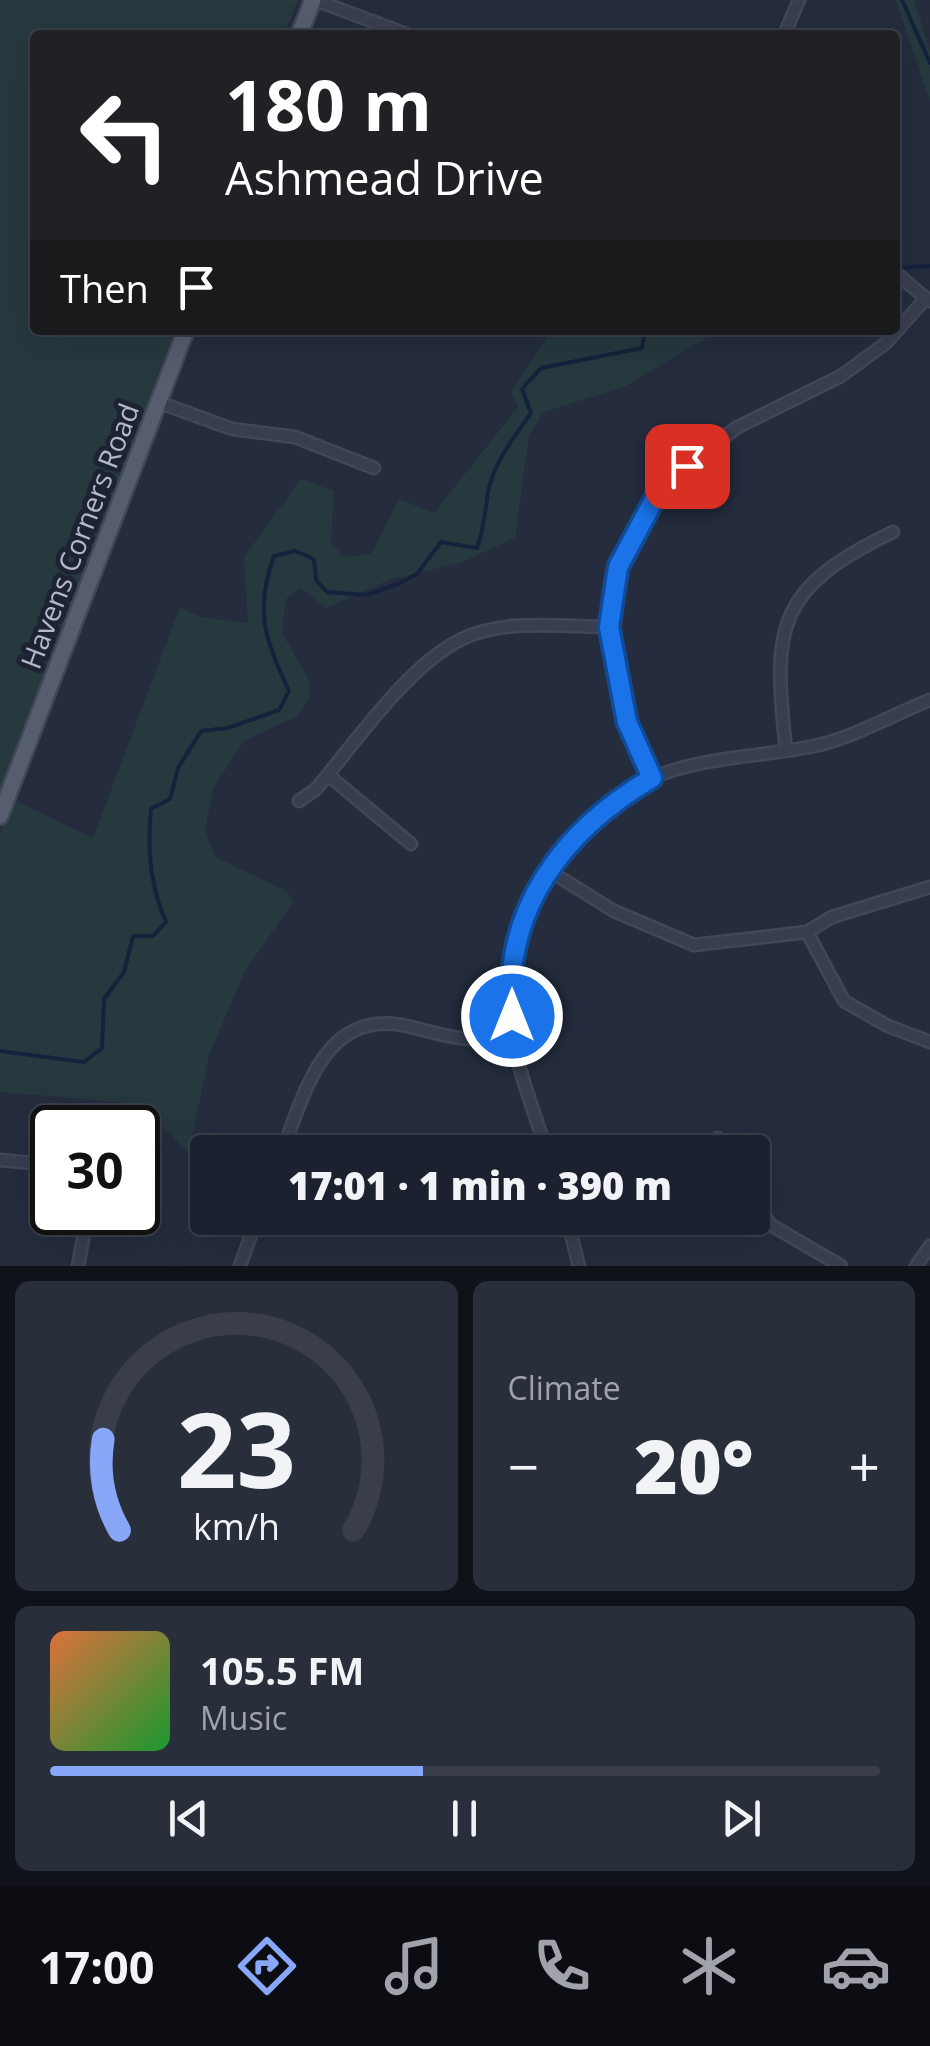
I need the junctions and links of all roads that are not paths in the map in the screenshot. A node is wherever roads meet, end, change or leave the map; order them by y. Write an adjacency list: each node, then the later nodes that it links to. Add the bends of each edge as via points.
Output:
1 (314, 0): 3 (main road); 4 (street)
2 (800, 0): 5 (street)
3 (302, 30)
4 (395, 30)
5 (786, 30)
6 (900, 276): 7 (street)
7 (928, 300): 8 (street)
8 (900, 329)
9 (184, 335): 11 (main road, Havens Corners Road)
10 (894, 335): 14 (street, via 841,376 736,428 662,485 618,567)
11 (158, 402): 12 (street, via 232,429 295,438); 20 (main road, Havens Corners Road)
12 (374, 468)
13 (893, 532): 16 (street, via 846,554 806,585 783,629 778,679)
14 (609, 627): 17 (street, via 518,626 463,638 418,671); 18 (street, via 627,722)
15 (930, 700): 16 (street, via 812,747)
16 (786, 749): 18 (street)
17 (328, 775): 19 (street); 21 (street)
18 (652, 778): 22 (street, via 564,845)
19 (299, 801)
20 (0, 816)
21 (412, 844)
22 (548, 870): 24 (street, via 614,912 694,946); 25 (street, via 510,974)
23 (930, 887): 24 (street, via 832,917)
24 (807, 932): 26 (street, via 844,1001)
25 (514, 1038): 27 (street, via 439,1037 373,1023 336,1040 312,1072); 28 (street)
26 (930, 1042)
27 (288, 1135)
28 (541, 1135)
29 (0, 1160): 30 (street)
30 (30, 1162)
31 (770, 1223): 39 (street)
32 (84, 1235): 36 (street)
33 (251, 1235): 37 (street)
34 (571, 1235): 38 (street)
35 (930, 1246): 40 (street)
36 (78, 1266)
37 (240, 1266)
38 (579, 1266)
39 (840, 1266)
40 (916, 1266)

